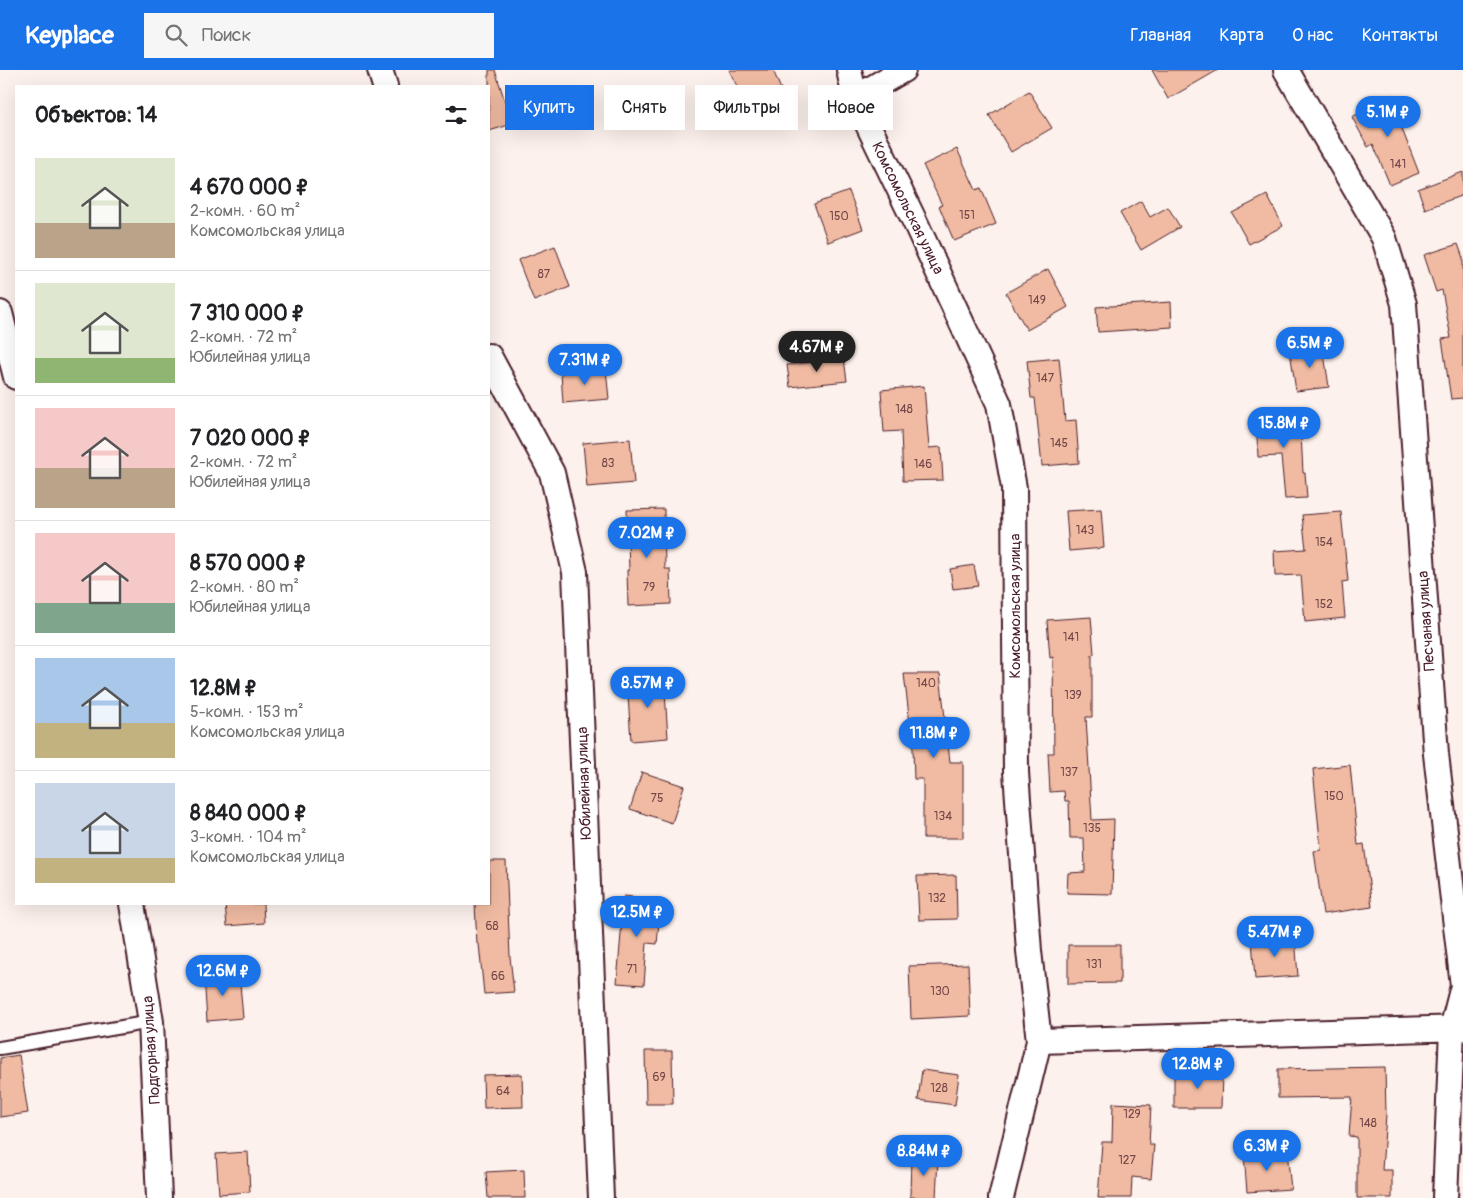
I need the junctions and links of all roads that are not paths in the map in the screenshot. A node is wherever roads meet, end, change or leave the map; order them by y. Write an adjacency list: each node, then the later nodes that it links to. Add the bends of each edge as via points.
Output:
1 (380, 70): 5 (street)
2 (849, 70): 6 (street, Комсомольская улица)
3 (903, 70): 7 (street)
4 (1286, 70): 14 (street, Песчаная улица, via 1384,238 1404,304 1436,754 1462,986)
5 (385, 85)
6 (853, 85)
7 (878, 85)
8 (871, 130): 15 (street, Комсомольская улица, via 999,404 1008,449 1014,488 1016,555 1016,772)
9 (0, 313): 11 (street)
10 (490, 358): 18 (street, Юбилейная улица, via 552,473 575,572)
11 (15, 373)
12 (132, 905): 13 (street, Подгорная улица)
13 (151, 1022): 16 (lane); 17 (street, Подгорная улица)
14 (1458, 1028): 15 (street); 20 (street, Песчаная улица)
15 (1039, 1041): 19 (street, Комсомольская улица)
16 (0, 1048)
17 (159, 1198)
18 (601, 1198)
19 (1002, 1198)
20 (1445, 1198)

